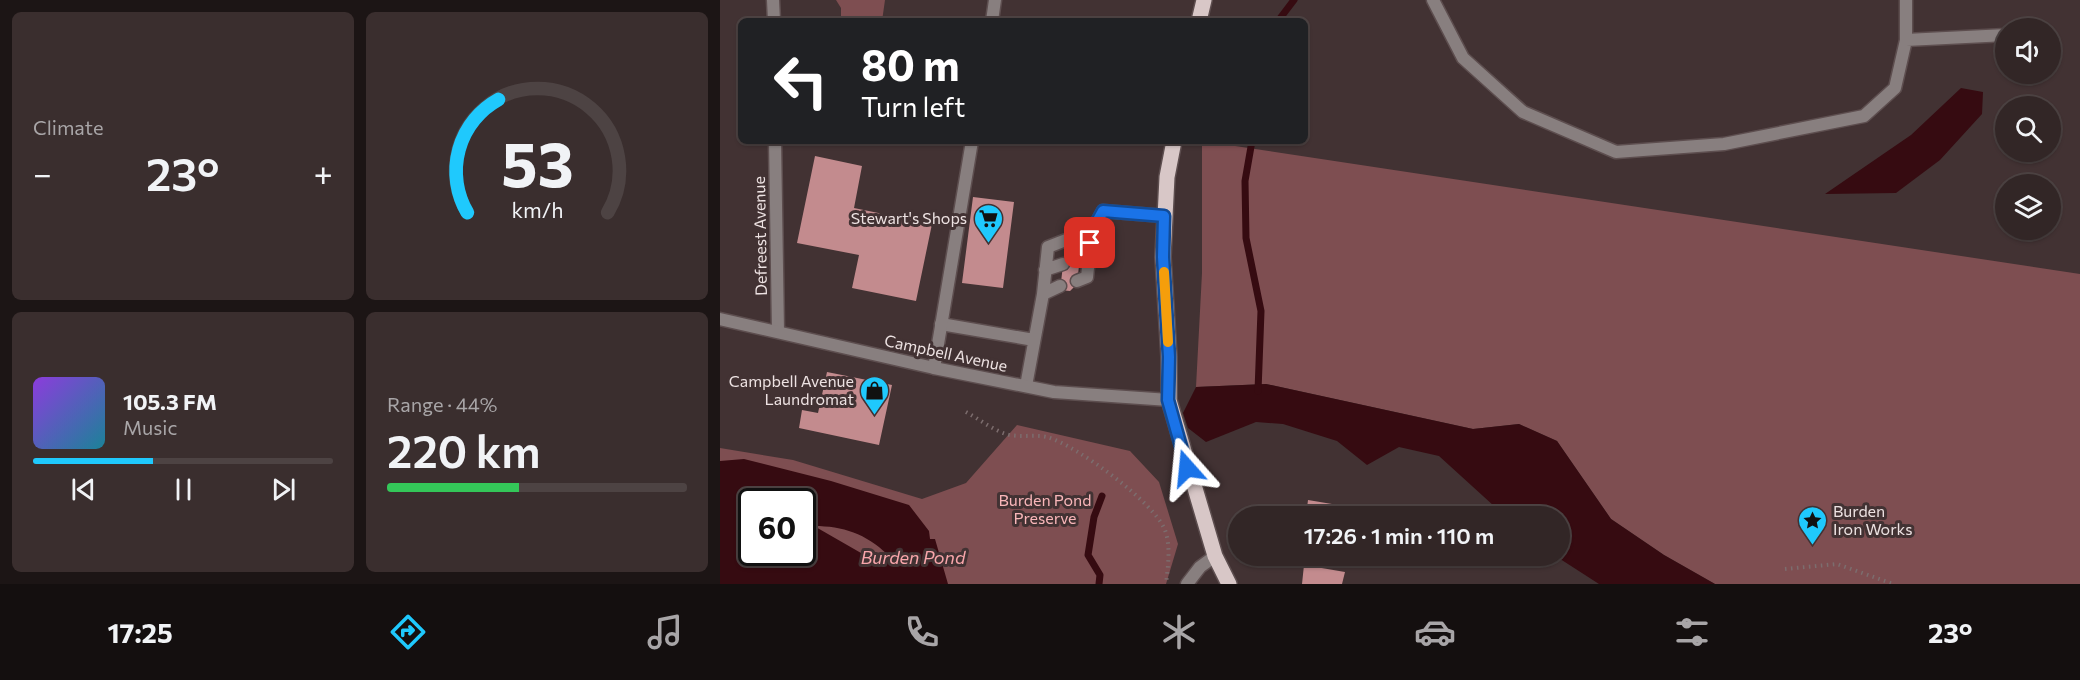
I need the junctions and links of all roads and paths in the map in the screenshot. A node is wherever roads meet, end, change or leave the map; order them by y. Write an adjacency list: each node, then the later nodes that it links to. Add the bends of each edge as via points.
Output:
1 (773, 0): 6 (street)
2 (995, 0): 7 (street)
3 (1204, 0): 8 (main road)
4 (1433, 0): 10 (street, via 1463,58 1523,112 1616,152 1724,144 1864,116 1895,88)
5 (1906, 0): 10 (street)
6 (774, 18)
7 (992, 18)
8 (1200, 18)
9 (1995, 36): 10 (street)
10 (1906, 40)
11 (775, 144): 23 (street, Defreest Avenue)
12 (971, 144): 22 (street)
13 (1174, 144): 14 (main road)
14 (1164, 216): 18 (street, via 1103,211 1087,232 1087,277); 27 (main road)
15 (1066, 240): 17 (street, via 1048,247)
16 (1063, 264): 17 (street)
17 (1045, 270): 20 (street)
18 (1077, 281)
19 (1060, 286): 20 (street)
20 (1043, 294): 24 (street)
21 (720, 319): 23 (street, Campbell Avenue)
22 (941, 324): 24 (street); 25 (street)
23 (778, 331): 25 (street, Campbell Avenue)
24 (1035, 340): 26 (street)
25 (933, 368): 26 (street, Campbell Avenue)
26 (1026, 386): 27 (street, Campbell Avenue, via 1054,392)
27 (1168, 400): 29 (main road)
28 (966, 412): 31 (path, via 1006,435 1046,437 1071,447 1121,483 1165,528 1169,554)
29 (1215, 556): 32 (street); 33 (main road)
30 (1785, 569): 34 (path, via 1837,564)
31 (1166, 584)
32 (1187, 584)
33 (1229, 584)
34 (1893, 584)

